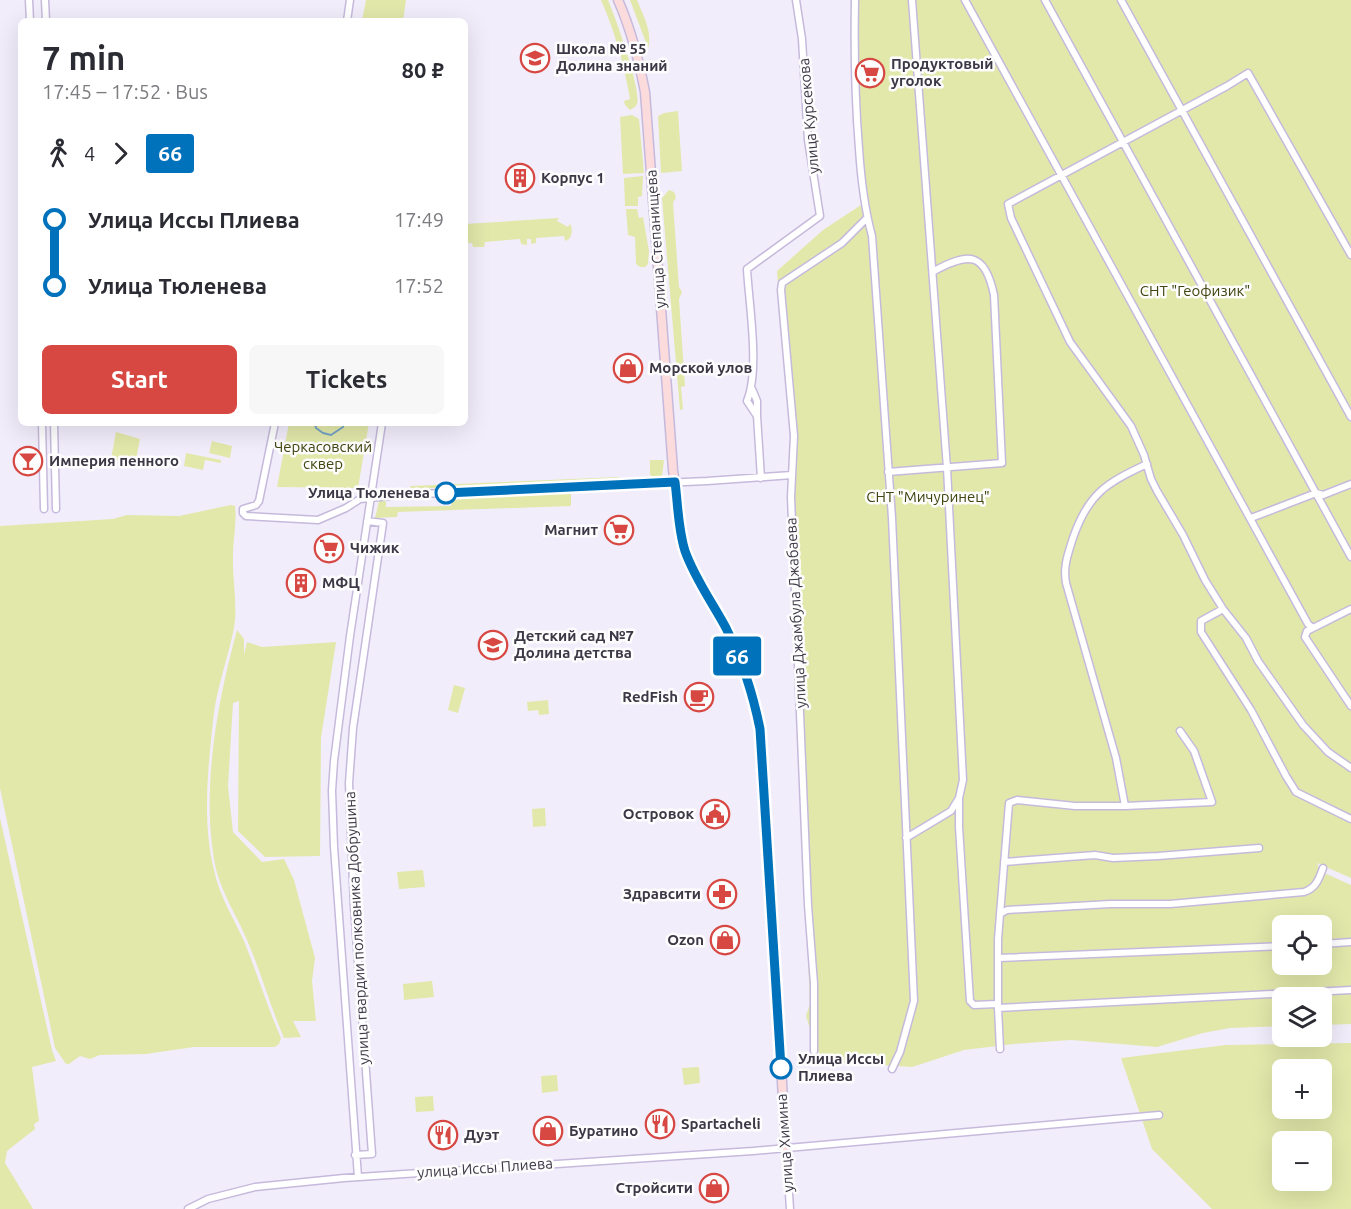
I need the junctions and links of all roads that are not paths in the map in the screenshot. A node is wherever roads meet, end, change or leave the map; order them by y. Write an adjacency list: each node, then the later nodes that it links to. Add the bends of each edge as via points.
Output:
1 (30, 0): 11 (street)
2 (45, 0): 12 (street)
3 (350, 0): 13 (street)
4 (618, 0): 30 (street, улица Степанищева, via 645,92)
5 (796, 0): 29 (street, улица Курсекова, via 808,140 820,216 747,269 753,371 747,401 757,416)
6 (855, 0): 17 (street, via 857,128)
7 (912, 0): 19 (street)
8 (965, 0): 16 (street)
9 (1045, 0): 15 (street)
10 (1121, 0): 14 (street)
11 (30, 18)
12 (46, 18)
13 (347, 18)
14 (1182, 111): 15 (street); 18 (street, via 1248,73); 20 (street)
15 (1124, 142): 16 (street); 32 (street)
16 (1061, 175): 25 (street, via 1008,204 1011,218 1070,342 1131,426); 36 (street)
17 (867, 218): 27 (street, via 872,236); 28 (street, улица Джамбула Джабаева, via 842,243 782,283 794,436)
18 (1351, 255)
19 (934, 272): 26 (street); 26 (street, via 969,258 981,262 990,275 994,294 1002,464)
20 (1351, 417)
21 (42, 426): 34 (street)
22 (54, 426): 35 (street)
23 (274, 426): 33 (street, via 259,502 243,509 244,515 318,520)
24 (382, 426): 33 (street, улица гвардии полковника Добрушина)
25 (1147, 464): 39 (street, via 1157,491); 46 (street, via 1117,478 1094,496 1080,519 1064,573 1116,758)
26 (947, 468): 27 (street); 45 (street, via 963,780)
27 (888, 472): 48 (street)
28 (792, 475): 29 (street); 60 (street, улица Джамбула Джабаева)
29 (761, 478): 30 (street)
30 (675, 482): 33 (street); 63 (street, улица Химина, via 685,549 741,664 760,729)
31 (1351, 484): 32 (street, via 1323,495)
32 (1316, 493): 36 (street); 38 (street)
33 (370, 497): 37 (street, улица гвардии полковника Добрушина)
34 (44, 509)
35 (57, 509)
36 (1251, 518): 41 (street)
37 (367, 521): 64 (street, улица гвардии полковника Добрушина, via 332,791); 64 (street, улица гвардии полковника Добрушина, via 383,523 353,728 349,805 372,1154)
38 (1351, 557)
39 (1223, 609): 44 (street, via 1303,725 1328,752); 47 (street, via 1201,621 1201,632 1251,710 1286,776 1296,792)
40 (1351, 609): 41 (street)
41 (1313, 628): 42 (street, via 1305,637)
42 (1351, 706)
43 (1180, 731): 46 (street, via 1194,751 1212,802)
44 (1351, 768)
45 (959, 798): 48 (street, via 951,812); 58 (street, via 970,1001 974,1005)
46 (1125, 806): 50 (street, via 1017,800 1009,804)
47 (1351, 819)
48 (906, 838): 61 (street, via 914,1001)
49 (1259, 848): 50 (street)
50 (1004, 862): 52 (street)
51 (1323, 868): 52 (street, via 1319,881 1304,892 1170,904 1007,910)
52 (1000, 914): 56 (street)
53 (1351, 942): 54 (street)
54 (1332, 943)
55 (1272, 946): 56 (street)
56 (998, 958): 58 (street)
57 (1351, 990): 58 (street)
58 (998, 1006): 59 (street)
59 (1000, 1049)
60 (814, 1051)
61 (892, 1069)
62 (1159, 1116): 63 (street, улица Иссы Плиева)
63 (786, 1147): 65 (street, улица Иссы Плиева); 67 (street, улица Химина)
64 (355, 1155): 65 (street, улица гвардии полковника Добрушина)
65 (358, 1177): 66 (street, улица Иссы Плиева, via 255,1187 215,1197)
66 (189, 1209)
67 (790, 1209)

